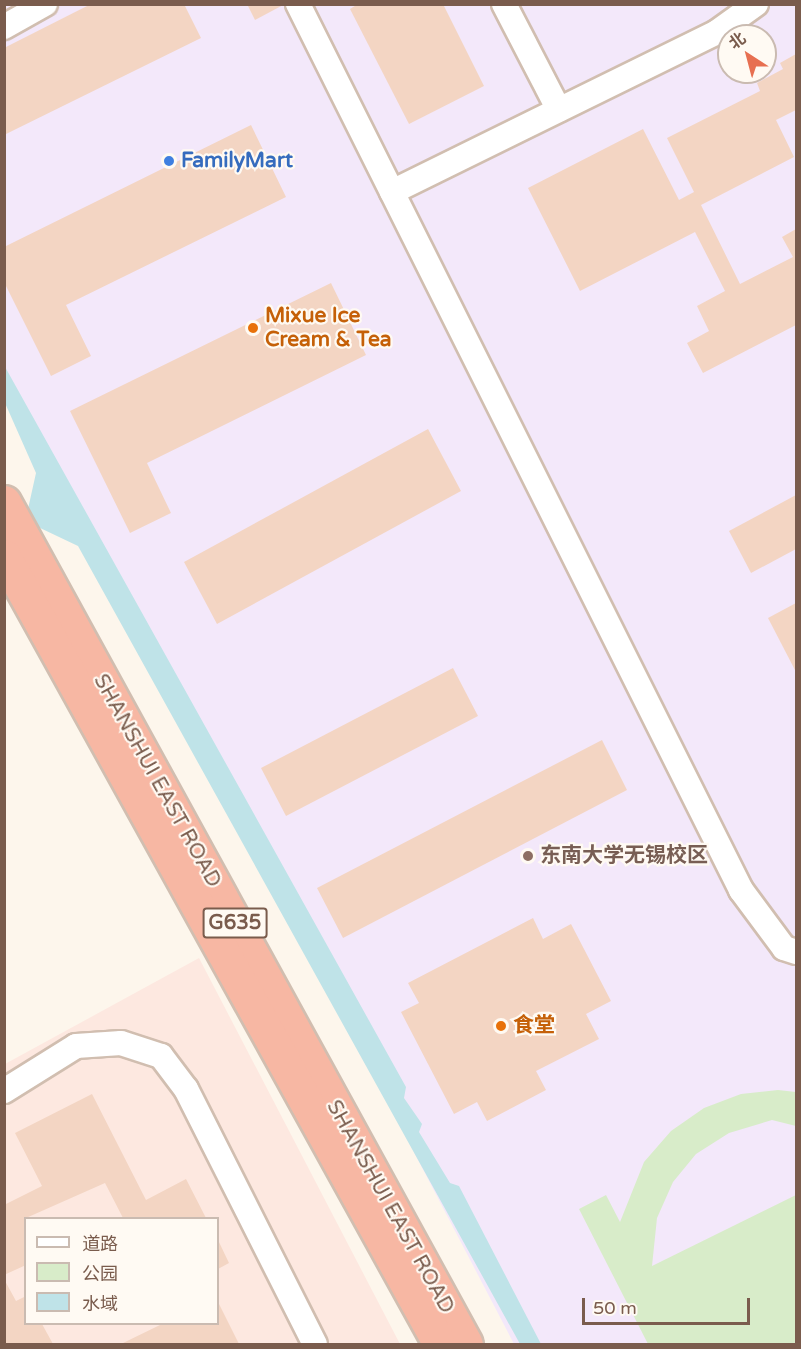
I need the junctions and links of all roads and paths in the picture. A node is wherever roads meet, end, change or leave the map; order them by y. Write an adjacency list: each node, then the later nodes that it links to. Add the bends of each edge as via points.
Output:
1 (45, 4): 5 (lane)
2 (298, 4): 7 (lane)
3 (504, 4): 6 (lane)
4 (749, 7): 6 (lane, via 717,32)
5 (4, 27)
6 (559, 110): 7 (lane)
7 (392, 192): 10 (lane, via 741,890 784,948)
8 (4, 502): 14 (highway, SHANSHUI EAST ROAD / G635)
9 (4, 556): 13 (highway, SHANSHUI EAST ROAD / G635)
10 (796, 952)
11 (4, 1091): 12 (lane, via 76,1046 121,1043 161,1056 186,1089)
12 (305, 1341)
13 (440, 1344)
14 (466, 1344)

